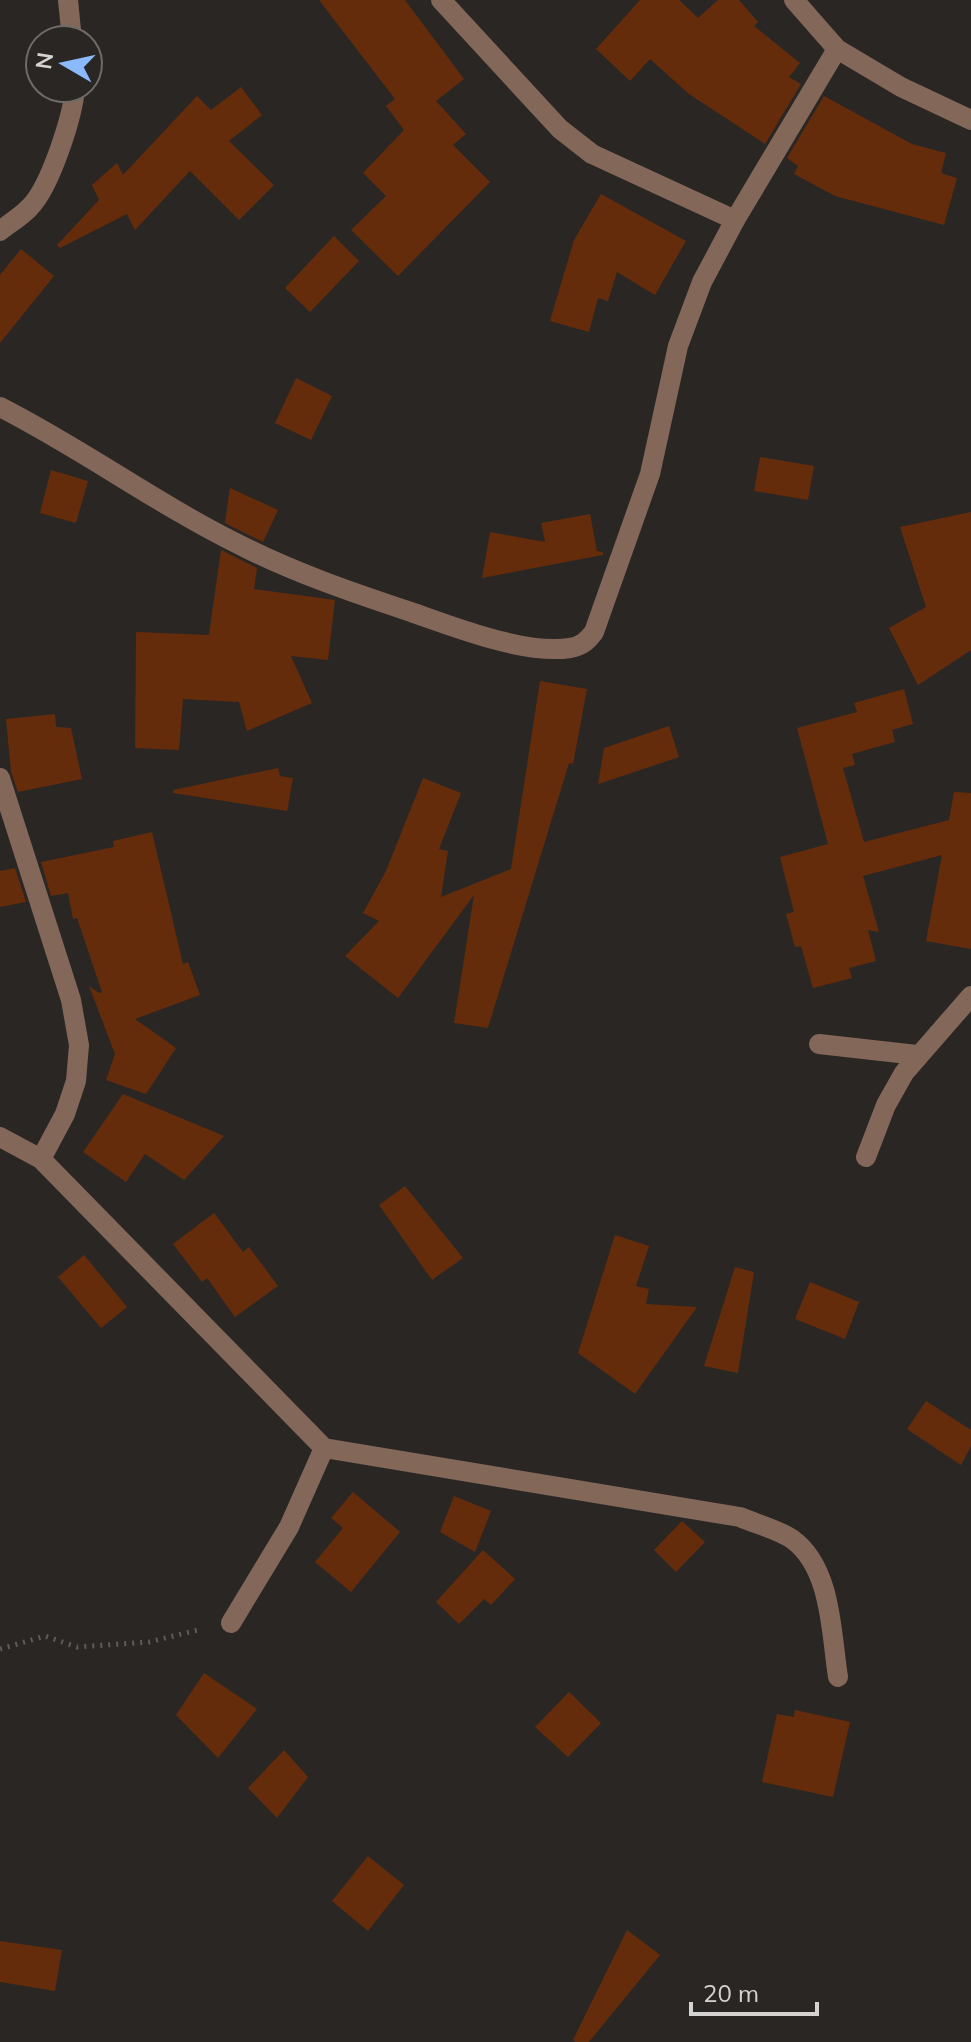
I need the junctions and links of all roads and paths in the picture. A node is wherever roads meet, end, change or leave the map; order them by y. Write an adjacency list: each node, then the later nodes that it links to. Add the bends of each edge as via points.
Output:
1 (68, 0): 4 (street)
2 (441, 0): 8 (street, via 560,129 592,154)
3 (794, 0): 5 (street)
4 (70, 24)
5 (837, 49): 7 (street); 8 (street)
6 (71, 104): 9 (street, via 45,183 31,206)
7 (971, 120)
8 (735, 220): 10 (street, via 702,282 678,346 650,474 594,632 583,645 568,649 482,637 243,547)
9 (0, 231)
10 (0, 407)
11 (0, 778): 17 (street, via 71,1000 79,1045 69,1103)
12 (971, 996): 14 (street)
13 (819, 1044): 14 (street)
14 (917, 1055): 16 (street, via 886,1105)
15 (0, 1137): 17 (street)
16 (866, 1157)
17 (41, 1159): 18 (street)
18 (324, 1448): 19 (street, via 289,1527); 21 (street, via 740,1517 791,1538 813,1560 824,1589)
19 (231, 1623): 20 (path, via 149,1642 77,1647 45,1636)
20 (0, 1649)
21 (838, 1677)

